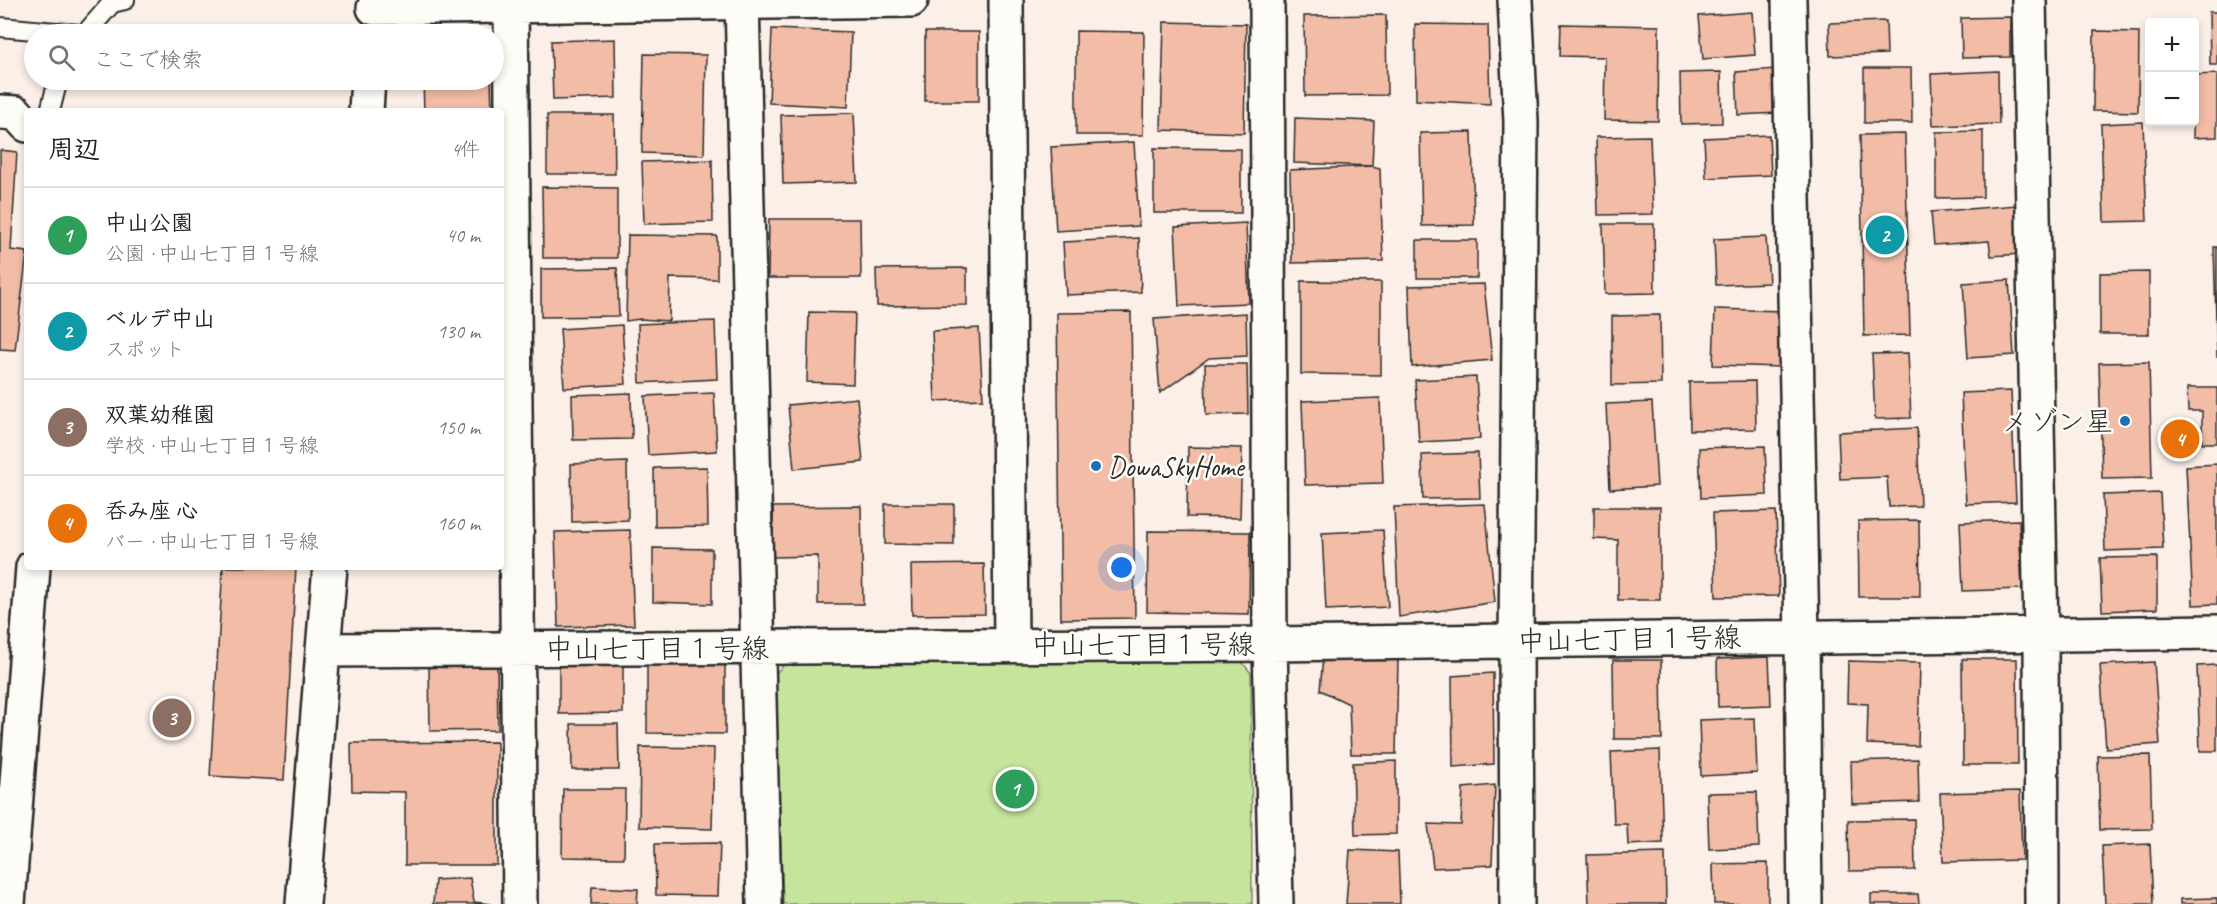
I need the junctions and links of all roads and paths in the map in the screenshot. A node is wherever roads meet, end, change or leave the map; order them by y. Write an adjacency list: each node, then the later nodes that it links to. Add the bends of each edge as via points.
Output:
1 (125, 0): 11 (lane, via 112,3)
2 (911, 0): 8 (street)
3 (1006, 0): 27 (street)
4 (1267, 0): 26 (street)
5 (1515, 0): 25 (street, via 1521,122)
6 (1788, 0): 24 (street)
7 (2030, 0): 23 (street)
8 (742, 1): 9 (street); 28 (street)
9 (510, 6): 10 (street); 29 (street)
10 (374, 14)
11 (94, 24)
12 (0, 27): 13 (lane)
13 (24, 29)
14 (55, 90): 16 (lane)
15 (367, 90): 17 (street)
16 (51, 108)
17 (366, 108)
18 (0, 112): 19 (street, via 16,113)
19 (24, 122)
20 (33, 570): 31 (street)
21 (330, 570): 30 (street)
22 (2217, 632): 23 (street, 中山七丁目１号線)
23 (2042, 634): 24 (street, 中山七丁目１号線); 38 (street)
24 (1802, 638): 25 (street, 中山七丁目１号線); 37 (street)
25 (1516, 641): 26 (street, 中山七丁目１号線); 36 (street)
26 (1270, 644): 27 (street, 中山七丁目１号線); 35 (street)
27 (1011, 645): 28 (street, 中山七丁目１号線)
28 (757, 647): 29 (street, 中山七丁目１号線); 34 (street)
29 (517, 649): 30 (street, 中山七丁目１号線); 33 (street)
30 (323, 650): 32 (street)
31 (8, 904)
32 (303, 904)
33 (520, 904)
34 (764, 904)
35 (1276, 904)
36 (1517, 904)
37 (1805, 904)
38 (2042, 904)

